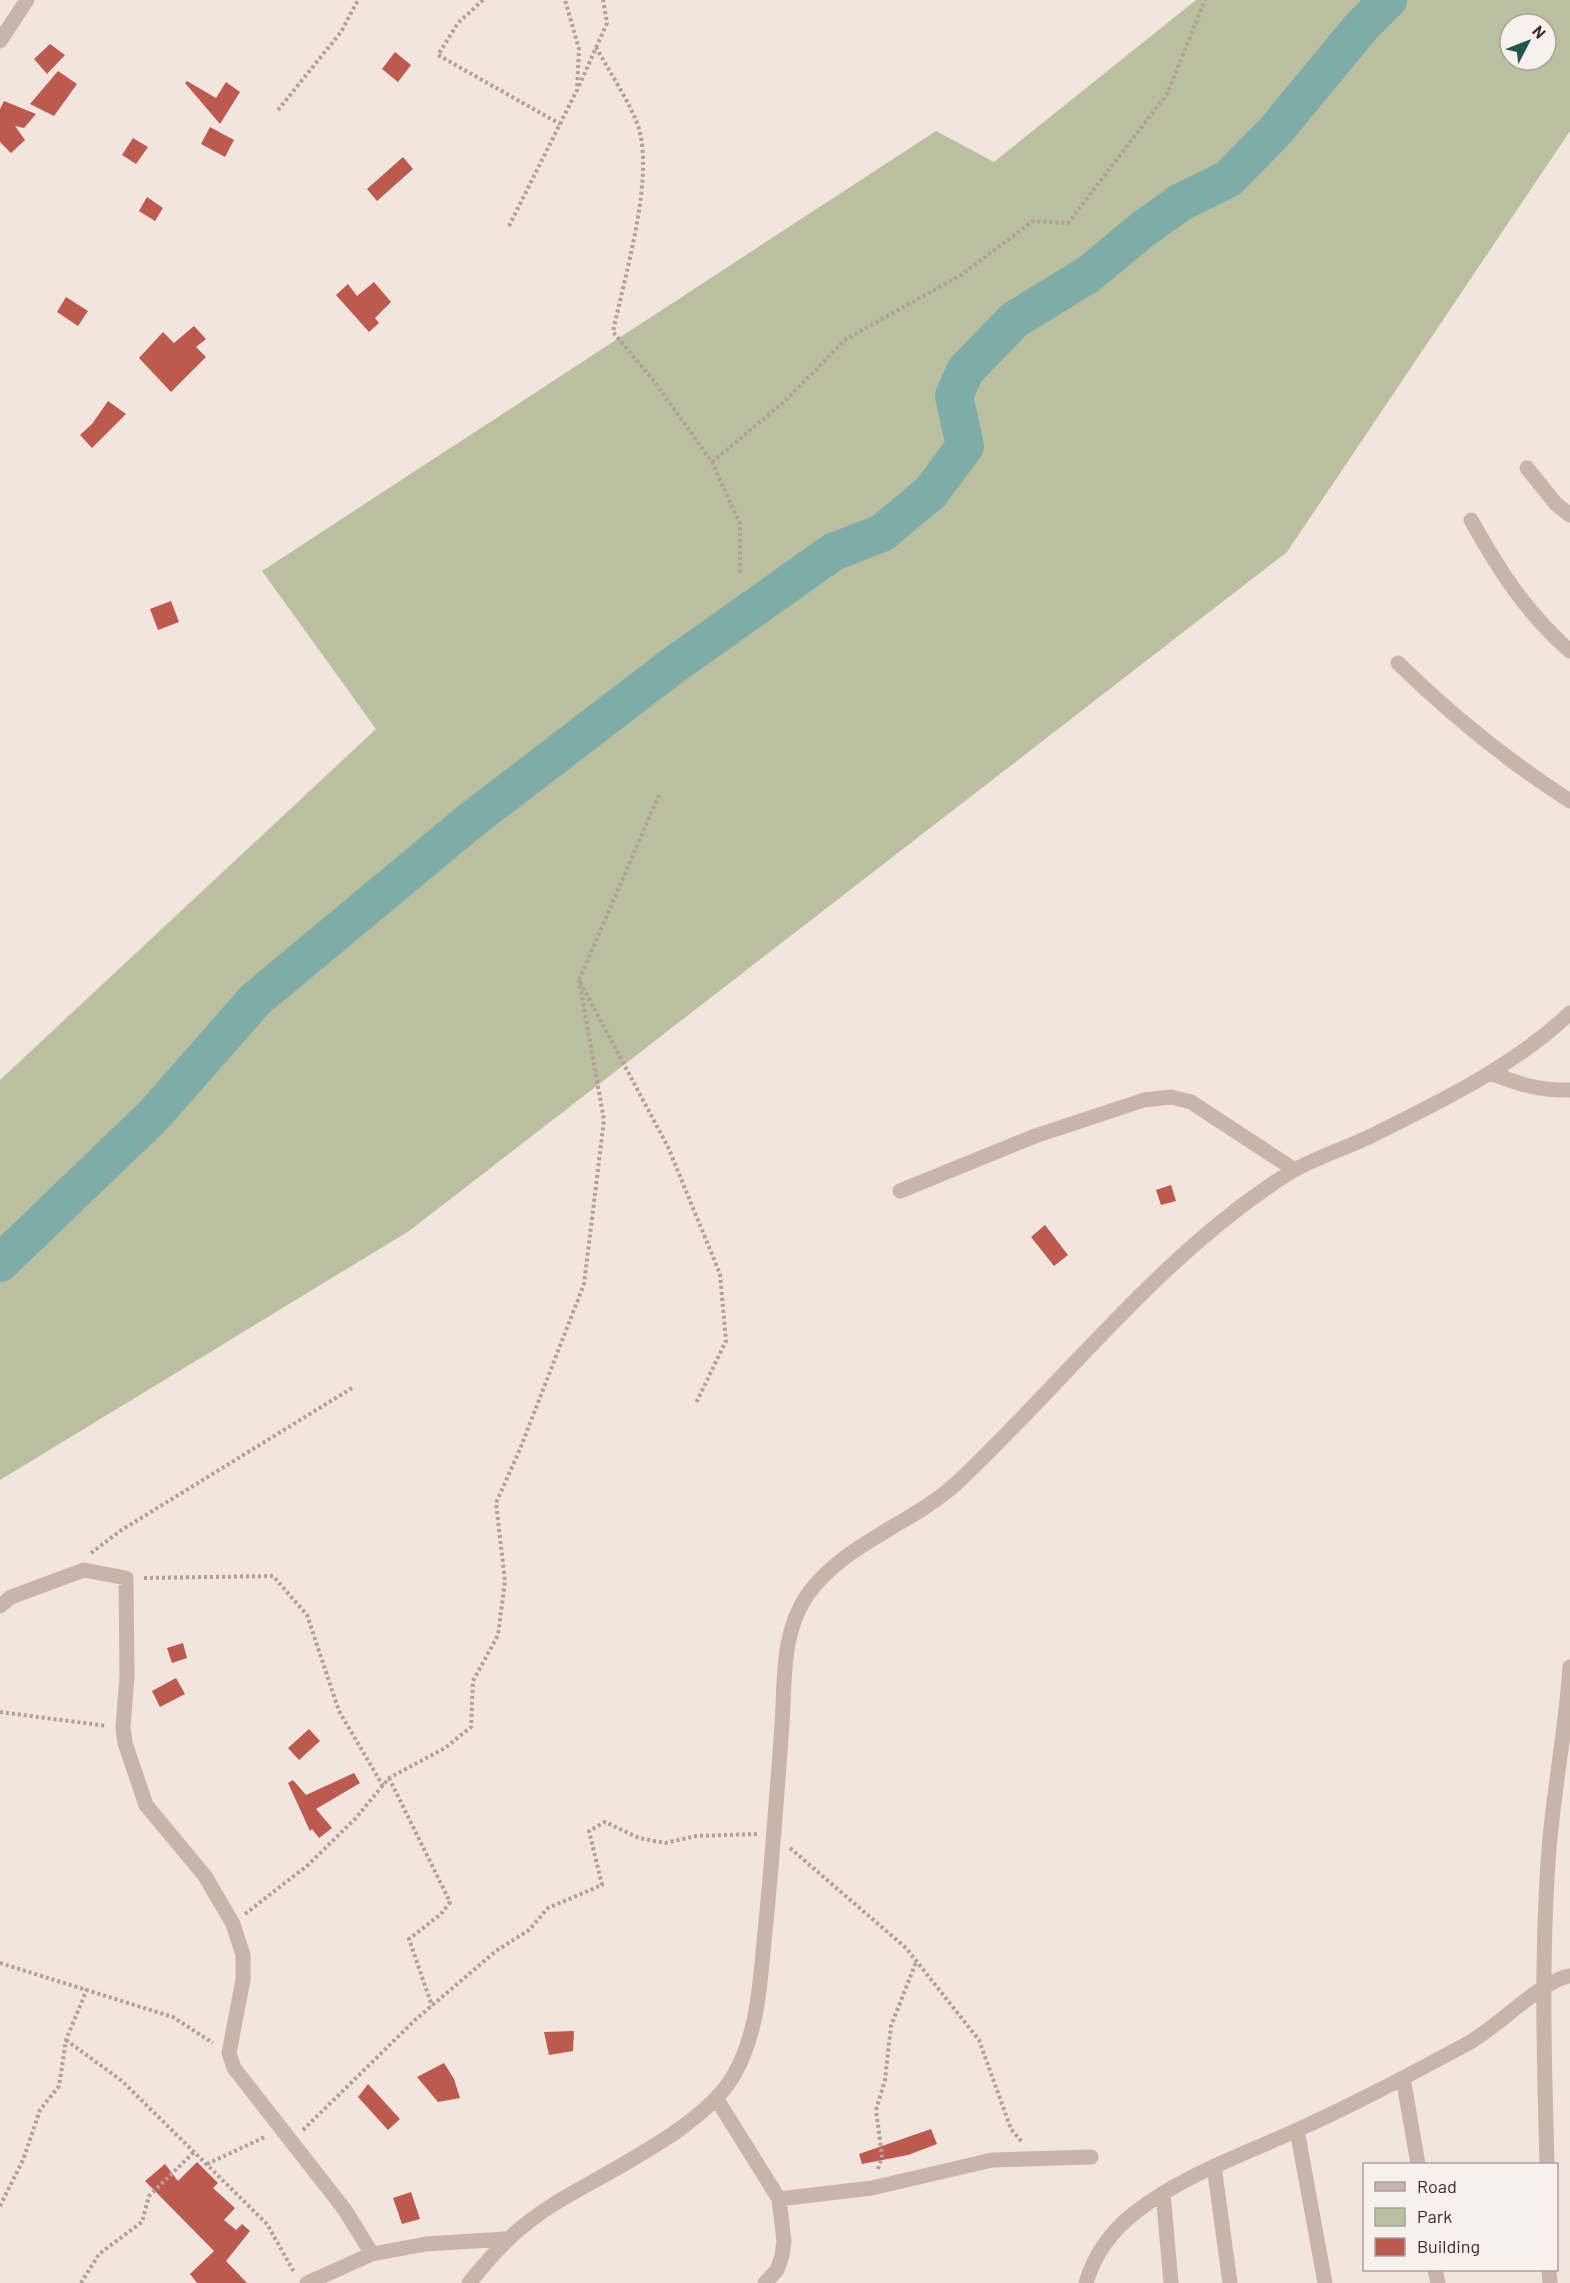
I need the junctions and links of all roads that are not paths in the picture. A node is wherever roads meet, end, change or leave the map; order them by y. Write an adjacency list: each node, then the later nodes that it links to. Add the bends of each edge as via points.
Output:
1 (27, 0): 2 (street)
2 (0, 41)
3 (1527, 468): 4 (street)
4 (1570, 515)
5 (1471, 520): 6 (street, via 1527,609)
6 (1570, 651)
7 (1398, 663): 8 (street, via 1437,702 1523,771)
8 (1570, 801)
9 (1570, 1013): 10 (street, via 1544,1038)
10 (1491, 1073): 11 (street, via 1523,1086); 12 (street, via 1368,1138)
11 (1570, 1090)
12 (1295, 1170): 13 (street, via 1191,1102 1172,1097 1144,1100 1035,1136); 19 (street, via 1250,1199 1202,1239 1115,1321 956,1484 899,1525 860,1546 809,1593 787,1638 775,1834 756,2016 735,2074)
13 (900, 1191)
14 (0, 1606): 28 (street, via 11,1597 84,1570 126,1578 123,1728 146,1804 205,1876 233,1924 243,1955 243,1980 229,2053 234,2068 345,2210)
15 (1570, 1666): 17 (street, via 1549,1847)
16 (1570, 1976): 17 (street)
17 (1542, 1988): 18 (street, via 1469,2043); 23 (street)
18 (1403, 2078): 20 (street); 22 (street)
19 (716, 2098): 26 (street); 27 (street, via 671,2135 551,2206)
20 (1298, 2130): 24 (street); 35 (street)
21 (1091, 2157): 26 (street, via 992,2160 872,2188)
22 (1418, 2163)
23 (1547, 2163)
24 (1214, 2166): 25 (street); 34 (street)
25 (1163, 2193): 32 (street, via 1112,2231); 33 (street)
26 (779, 2199): 31 (street, via 782,2256 777,2270)
27 (505, 2239): 28 (street, via 426,2244); 30 (street)
28 (372, 2254): 29 (street)
29 (301, 2278)
30 (469, 2283)
31 (765, 2283)
32 (1086, 2283)
33 (1171, 2283)
34 (1230, 2283)
35 (1325, 2283)

